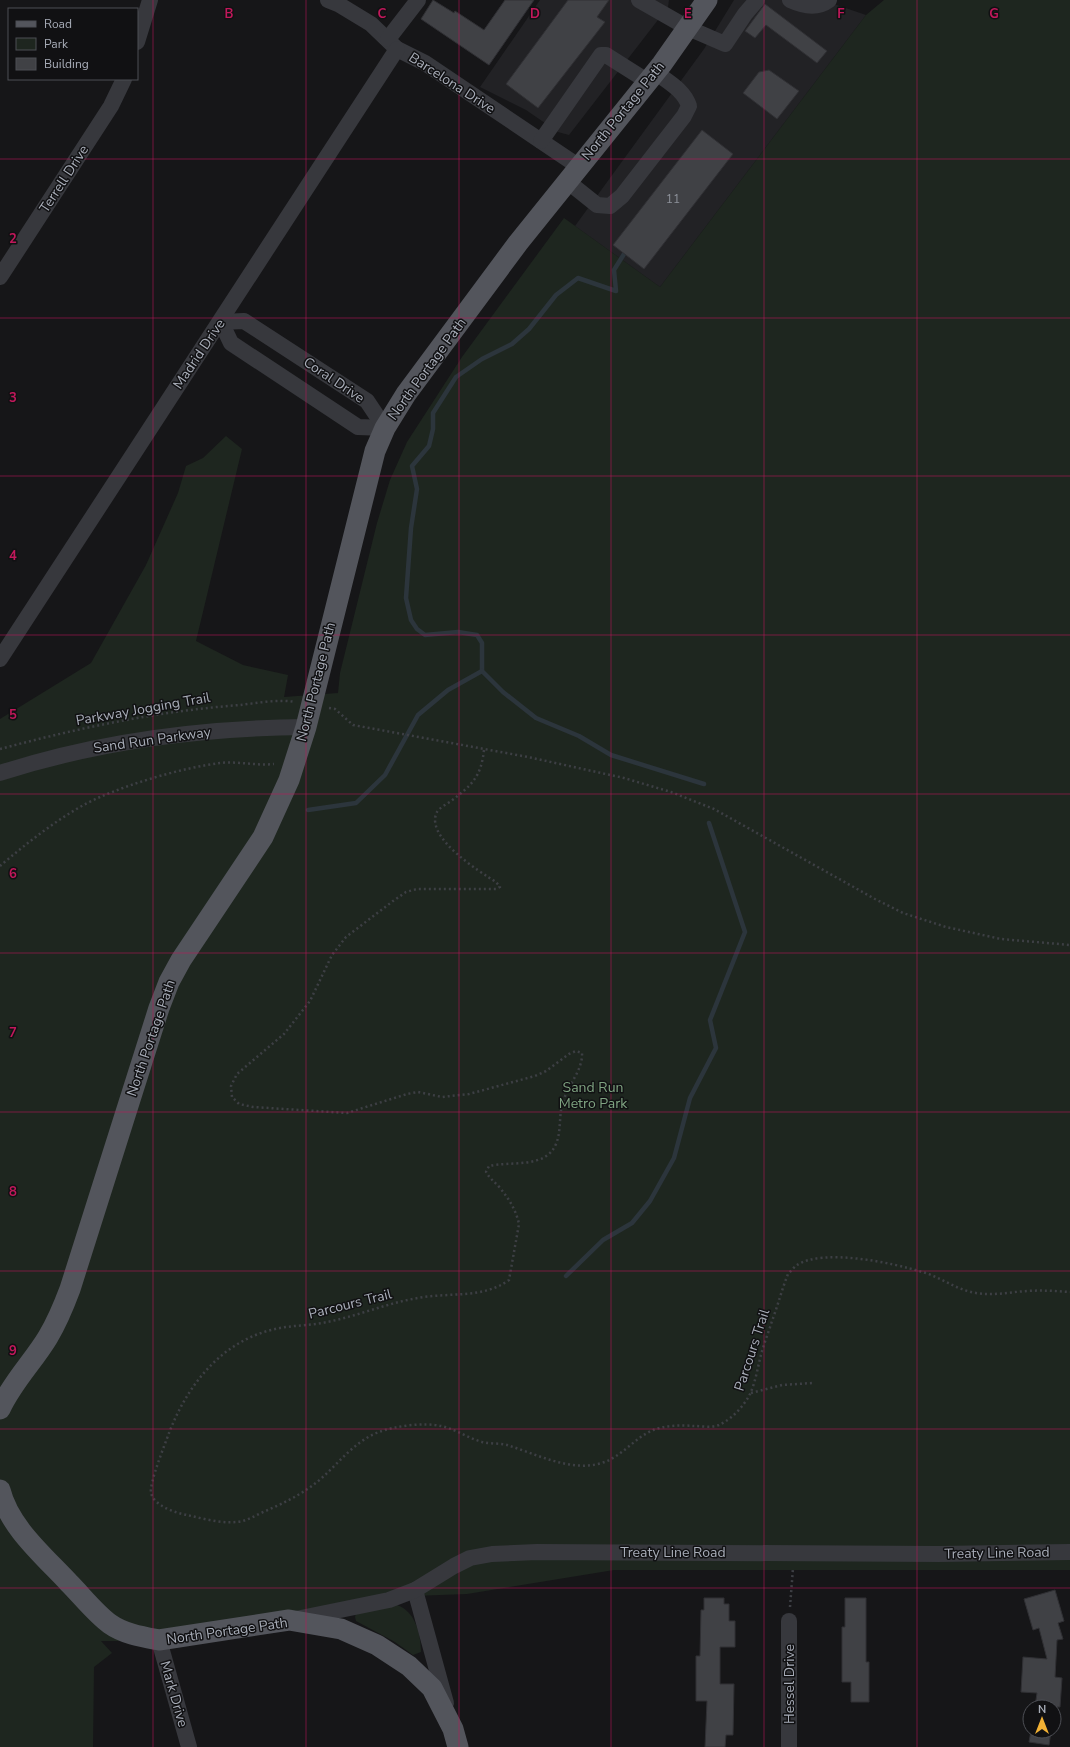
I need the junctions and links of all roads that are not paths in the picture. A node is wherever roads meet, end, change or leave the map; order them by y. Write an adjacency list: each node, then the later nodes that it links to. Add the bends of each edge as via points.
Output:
1 (150, 0): 10 (street)
2 (328, 0): 11 (street, Barcelona Drive, via 371,24)
3 (418, 0): 11 (street, Madrid Drive)
4 (639, 0): 9 (street)
5 (707, 0): 9 (main road, North Portage Path)
6 (757, 0): 9 (street, via 725,44)
7 (790, 0): 8 (street, via 811,6)
8 (829, 0)
9 (688, 28): 12 (main road, North Portage Path)
10 (138, 39)
11 (393, 44): 14 (street, Barcelona Drive); 17 (street, Madrid Drive)
12 (651, 77): 14 (street, via 602,55); 15 (main road, North Portage Path); 15 (street, Barcelona Drive, via 677,89 687,98 689,106 622,196 610,206 597,205)
13 (124, 80): 16 (street, Terrell Drive, via 111,106)
14 (541, 141): 15 (street, Barcelona Drive)
15 (572, 174): 18 (main road, North Portage Path, via 406,394)
16 (0, 277)
17 (221, 322): 18 (street, Coral Drive, via 244,321 367,401); 18 (street, Coral Drive, via 231,344 358,427); 19 (street, Madrid Drive)
18 (385, 428): 20 (main road, North Portage Path, via 375,451)
19 (0, 659)
20 (306, 727): 21 (street, Sand Run Parkway, via 214,730 136,740 38,761); 22 (main road, North Portage Path, via 289,780 263,837 199,932 169,982 60,1315 48,1337 8,1392)
21 (0, 773)
22 (0, 1409)
23 (0, 1490): 28 (main road, North Portage Path, via 12,1517 30,1541 110,1624 131,1634)
24 (1070, 1552): 25 (street, Treaty Line Road, via 492,1554 470,1558)
25 (415, 1590): 26 (street, Treaty Line Road, via 389,1600); 29 (street, North Portage Path)
26 (289, 1620): 28 (main road, North Portage Path); 29 (main road, North Portage Path, via 341,1629 377,1644 409,1666 432,1688)
27 (789, 1621): 31 (street, Hessel Drive)
28 (159, 1640): 30 (street, Mark Drive)
29 (456, 1738)
30 (189, 1747)
31 (789, 1747)

